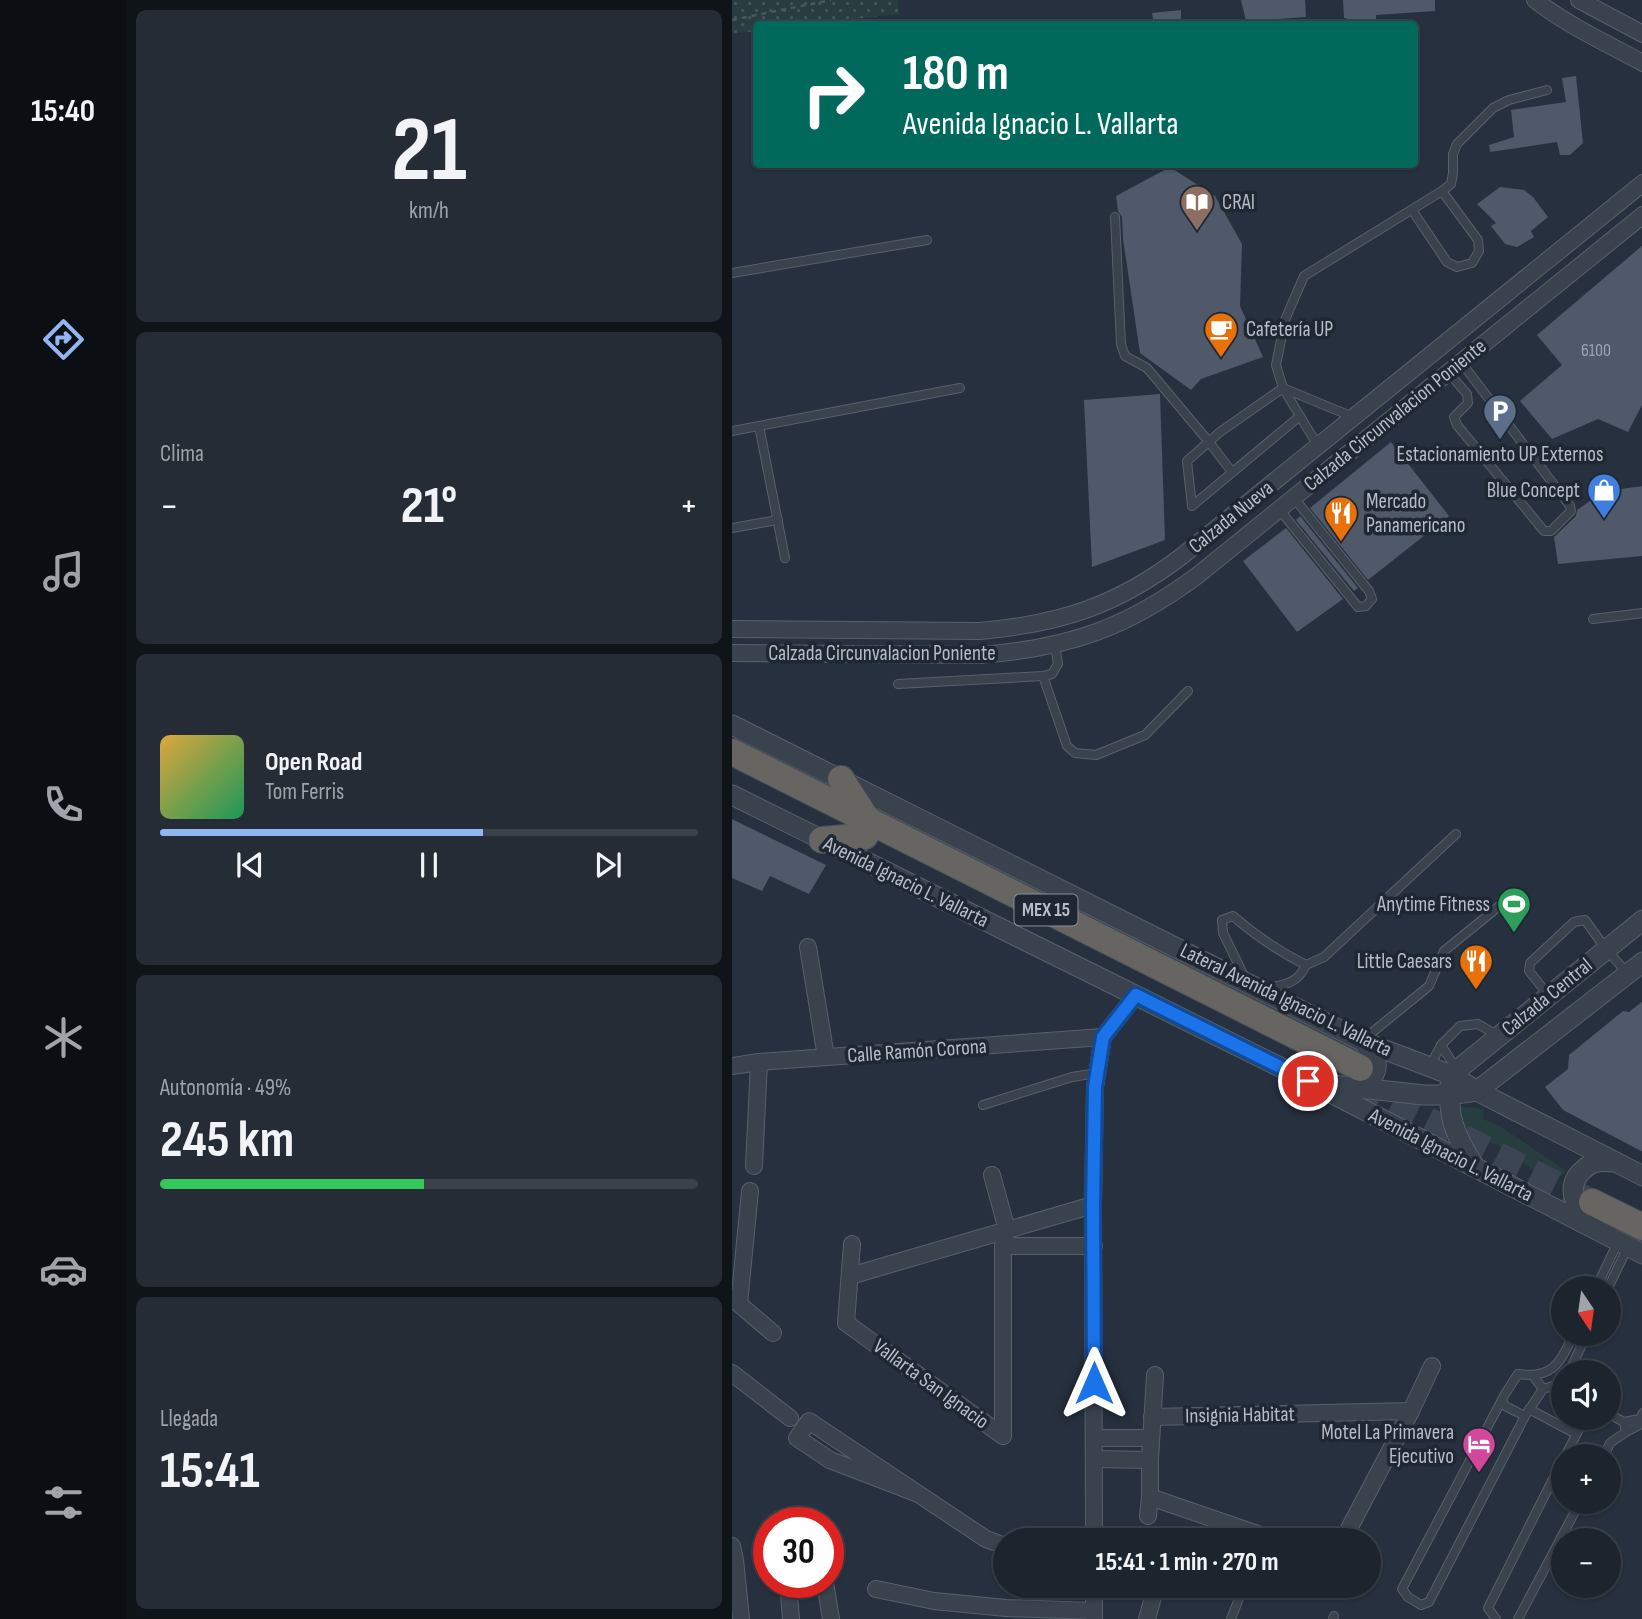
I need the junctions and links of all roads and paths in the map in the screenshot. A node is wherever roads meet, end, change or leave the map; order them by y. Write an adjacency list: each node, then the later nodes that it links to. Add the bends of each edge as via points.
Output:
1 (831, 0): 4 (path)
2 (1535, 0): 6 (street)
3 (1579, 0): 5 (street)
4 (732, 20)
5 (1643, 34)
6 (1643, 63)
7 (1547, 90): 9 (lane, via 1493,108 1457,144 1451,184)
8 (1643, 183): 21 (street, Calzada Nueva)
9 (1442, 191): 10 (lane); 10 (lane, via 1478,240 1479,251 1472,262 1457,267 1447,262)
10 (1412, 210): 17 (lane, via 1304,276 1285,320 1276,365)
11 (1643, 215): 15 (street, Calzada Circunvalacion Poniente)
12 (1115, 217): 24 (lane, via 1125,356 1147,368)
13 (927, 240): 14 (lane)
14 (732, 273)
15 (1455, 367): 18 (lane); 19 (lane); 27 (street, Calzada Circunvalacion Poniente)
16 (960, 387): 22 (lane)
17 (1283, 388): 20 (lane); 21 (lane); 24 (lane)
18 (1484, 391): 19 (lane); 19 (lane, via 1570,506 1571,511 1551,531 1544,531 1456,425 1454,417)
19 (1468, 403)
20 (1300, 416): 25 (lane); 26 (lane)
21 (1353, 417): 25 (street, Calzada Nueva)
22 (759, 426): 23 (lane); 29 (lane)
23 (732, 431)
24 (1209, 442): 26 (lane); 26 (lane, via 1187,461 1192,506)
25 (1318, 446): 36 (street, Calzada Nueva, via 1149,580 1075,615)
26 (1232, 472)
27 (1294, 498): 28 (street, Calzada Circunvalacion Poniente); 28 (lane, via 1369,591 1372,599 1366,606 1358,607)
28 (1279, 509): 37 (street, Calzada Circunvalacion Poniente, via 1171,595 1118,624)
29 (778, 520): 30 (lane); 31 (lane)
30 (732, 528)
31 (785, 558)
32 (1643, 613): 33 (lane)
33 (1593, 619)
34 (732, 629): 35 (street, Calzada Nueva)
35 (769, 629): 36 (street, Calzada Nueva); 40 (street)
36 (1010, 629): 38 (street)
37 (1055, 645): 38 (street, Calzada Circunvalacion Poniente); 41 (lane, via 1058,664 1052,674)
38 (1017, 652): 40 (street, Calzada Circunvalacion Poniente, via 942,656)
39 (732, 653): 40 (street, Calzada Circunvalacion Poniente)
40 (769, 653)
41 (1043, 676): 42 (lane); 43 (lane, via 1067,746 1075,754 1096,755 1145,735)
42 (898, 684)
43 (1188, 691)
44 (732, 725): 47 (street)
45 (732, 752): 49 (highway, Avenida Ignacio L. Vallarta / MEX 15)
46 (732, 769): 49 (highway, Avenida Ignacio L. Vallarta / MEX 15)
47 (840, 779): 49 (highway); 58 (street, Lateral Avenida Ignacio L. Vallarta)
48 (732, 795): 51 (street, Avenida Ignacio L. Vallarta)
49 (866, 828): 51 (highway); 71 (highway, Avenida Ignacio L. Vallarta / MEX 15)
50 (1456, 834): 56 (lane, via 1324,957)
51 (822, 840): 59 (street, Avenida Ignacio L. Vallarta)
52 (1508, 899): 63 (lane, via 1444,951 1429,986)
53 (1643, 920): 55 (street, Calzada Central)
54 (808, 947): 65 (street)
55 (1606, 949): 57 (lane); 60 (street, Calzada Central); 60 (lane, via 1585,920 1574,922 1530,963 1529,971)
56 (1306, 965): 58 (lane, via 1302,975 1287,984); 58 (lane, via 1233,916 1222,919 1223,933)
57 (1635, 969): 73 (street, Calzada Central)
58 (1254, 986): 63 (street, Lateral Avenida Ignacio L. Vallarta)
59 (1136, 995): 62 (street); 72 (street, Avenida Ignacio L. Vallarta)
60 (1549, 996): 61 (street, Calzada Central)
61 (1498, 1036): 64 (lane, via 1478,1024 1460,1026); 69 (street, Calzada Central)
62 (1103, 1037): 65 (street, Calle Ramón Corona); 70 (street)
63 (1362, 1041): 68 (street, Lateral Avenida Ignacio L. Vallarta); 71 (street, via 1377,1060 1375,1074)
64 (1441, 1045): 68 (lane); 69 (lane)
65 (826, 1057): 66 (street, Calle Ramón Corona)
66 (759, 1062): 67 (street, Calle Ramón Corona); 77 (street)
67 (732, 1066)
68 (1430, 1066): 69 (street, Lateral Avenida Ignacio L. Vallarta)
69 (1454, 1072): 73 (street, Lateral Avenida Ignacio L. Vallarta); 74 (street)
70 (1097, 1073): 75 (lane); 82 (street)
71 (1359, 1080): 72 (street); 74 (street)
72 (1308, 1081): 78 (street, Avenida Ignacio L. Vallarta)
73 (1477, 1091): 74 (street); 76 (street, Lateral Avenida Ignacio L. Vallarta)
74 (1448, 1096): 78 (street, via 1455,1134)
75 (983, 1105)
76 (1616, 1161): 80 (street, Lateral Avenida Ignacio L. Vallarta); 83 (street, via 1586,1166 1573,1183 1579,1212)
77 (754, 1166)
78 (1475, 1168): 83 (street, Avenida Ignacio L. Vallarta)
79 (992, 1175): 85 (street, Vallarta San Ignacio)
80 (1643, 1176)
81 (750, 1191): 92 (street)
82 (1093, 1205): 85 (street); 88 (street)
83 (1594, 1205): 84 (highway, Avenida Ignacio L. Vallarta); 86 (highway, Avenida Ignacio L. Vallarta)
84 (1643, 1210)
85 (1005, 1238): 88 (street); 89 (street); 89 (street, Vallarta San Ignacio, via 1003,1436 846,1323)
86 (1633, 1242): 90 (lane); 91 (lane)
87 (852, 1244): 89 (street, Vallarta San Ignacio)
88 (1094, 1246): 113 (street)
89 (850, 1276)
90 (1606, 1276)
91 (1615, 1276)
92 (736, 1301): 93 (street)
93 (773, 1333)
94 (1568, 1346): 98 (lane, via 1561,1362)
95 (1432, 1366): 102 (street)
96 (732, 1373): 106 (street)
97 (1155, 1375): 105 (street)
98 (1534, 1376): 100 (lane); 101 (lane, via 1518,1374)
99 (1551, 1386): 100 (lane)
100 (1543, 1389): 103 (lane)
101 (1502, 1399): 103 (lane, via 1505,1406); 103 (lane, via 1402,1589 1422,1605 1429,1602)
102 (1411, 1411): 105 (street, Insignia Habitat); 126 (street)
103 (1527, 1413): 112 (lane)
104 (1643, 1413): 108 (lane, via 1640,1419)
105 (1152, 1417): 114 (street)
106 (790, 1418)
107 (1621, 1420): 108 (lane)
108 (1624, 1422): 111 (lane)
109 (1643, 1423): 111 (lane)
110 (1578, 1430): 112 (lane)
111 (1626, 1432): 116 (lane)
112 (1576, 1434): 115 (lane)
113 (1095, 1437): 114 (street); 117 (street)
114 (1151, 1438): 118 (street)
115 (1571, 1444)
116 (1610, 1444)
117 (1094, 1459): 118 (street); 124 (street)
118 (1150, 1460): 121 (street)
119 (1551, 1483): 140 (lane, via 1488,1608)
120 (916, 1493): 120 (street, via 809,1421 797,1438 830,1460); 127 (street)
121 (1150, 1497): 123 (street); 125 (street)
122 (1574, 1514): 141 (lane)
123 (1148, 1517)
124 (1094, 1528)
125 (1239, 1528)
126 (1349, 1528)
127 (993, 1542)
128 (732, 1546): 135 (street)
129 (876, 1589): 134 (street, via 934,1601)
130 (789, 1598): 136 (street)
131 (828, 1598): 137 (street)
132 (1153, 1598): 138 (street)
133 (1239, 1598): 139 (lane)
134 (1094, 1615)
135 (741, 1619)
136 (791, 1619)
137 (831, 1619)
138 (1147, 1619)
139 (1231, 1619)
140 (1496, 1619)
141 (1518, 1619)

